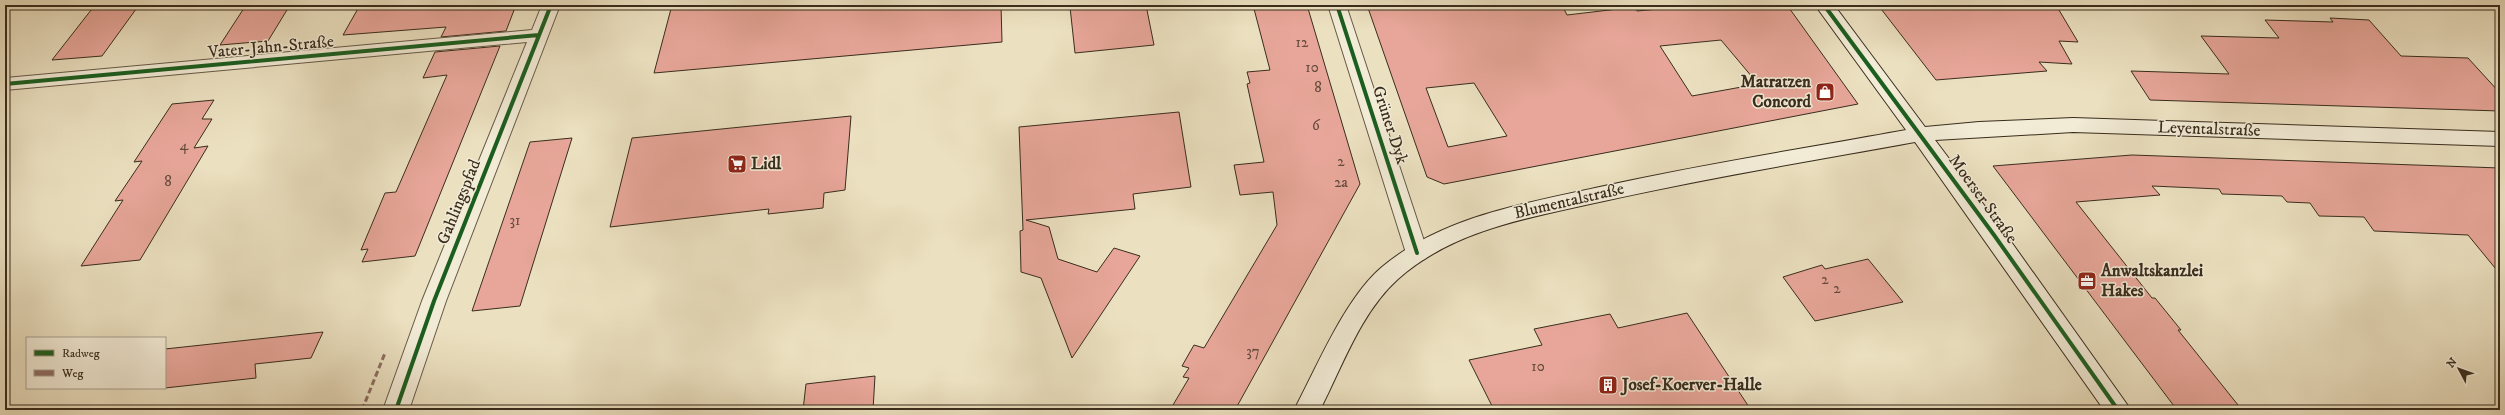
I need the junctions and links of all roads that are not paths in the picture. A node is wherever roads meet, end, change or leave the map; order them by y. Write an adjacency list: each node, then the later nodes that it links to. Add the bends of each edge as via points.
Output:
1 (551, 5): 4 (street, Gahlingspfad)
2 (1338, 5): 8 (street, Grüner Dyk)
3 (1824, 5): 6 (street, Moerser Straße)
4 (539, 35): 5 (street, Vater-Jahn-Straße); 9 (street, Gahlingspfad, via 434,301)
5 (5, 84)
6 (1918, 134): 7 (street, Leyentalstraße, via 2073,125); 8 (street, Blumentalstraße, via 1655,182 1508,215 1447,237); 11 (street, Moerser Straße, via 1994,235)
7 (2500, 139)
8 (1417, 252): 10 (street, Blumentalstraße, via 1389,274 1367,300 1347,332)
9 (396, 410)
10 (1307, 410)
11 (2118, 410)

